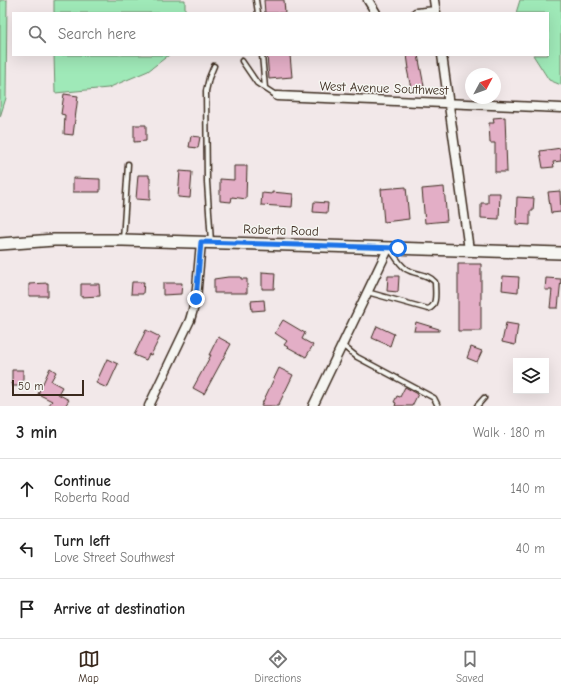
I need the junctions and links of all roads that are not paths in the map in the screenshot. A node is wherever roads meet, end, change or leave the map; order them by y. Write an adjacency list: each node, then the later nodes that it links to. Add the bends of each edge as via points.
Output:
1 (256, 0): 4 (lane)
2 (368, 0): 5 (street)
3 (434, 0): 6 (street)
4 (258, 12)
5 (375, 12)
6 (435, 12)
7 (262, 56): 11 (lane)
8 (442, 56): 13 (street)
9 (242, 61): 11 (lane, via 257,83)
10 (214, 66): 17 (lane, via 206,91)
11 (265, 88): 12 (lane)
12 (277, 96): 13 (street, West Avenue Southwest)
13 (448, 103): 14 (street, West Avenue Southwest); 20 (street)
14 (561, 108)
15 (128, 164): 16 (lane)
16 (123, 240): 17 (street, Roberta Road); 18 (street, Roberta Road, via 54,240)
17 (206, 242): 19 (street, Roberta Road); 25 (street, via 190,320)
18 (0, 244)
19 (389, 247): 20 (street, Roberta Road); 22 (street); 22 (lane, via 408,270 430,277 435,282 434,304 428,309)
20 (468, 250): 21 (street, Roberta Road)
21 (561, 253)
22 (367, 292): 23 (street)
23 (342, 345): 26 (street); 27 (lane, via 357,357 434,398)
24 (484, 398): 28 (lane)
25 (149, 406)
26 (313, 406)
27 (438, 406)
28 (477, 406)

